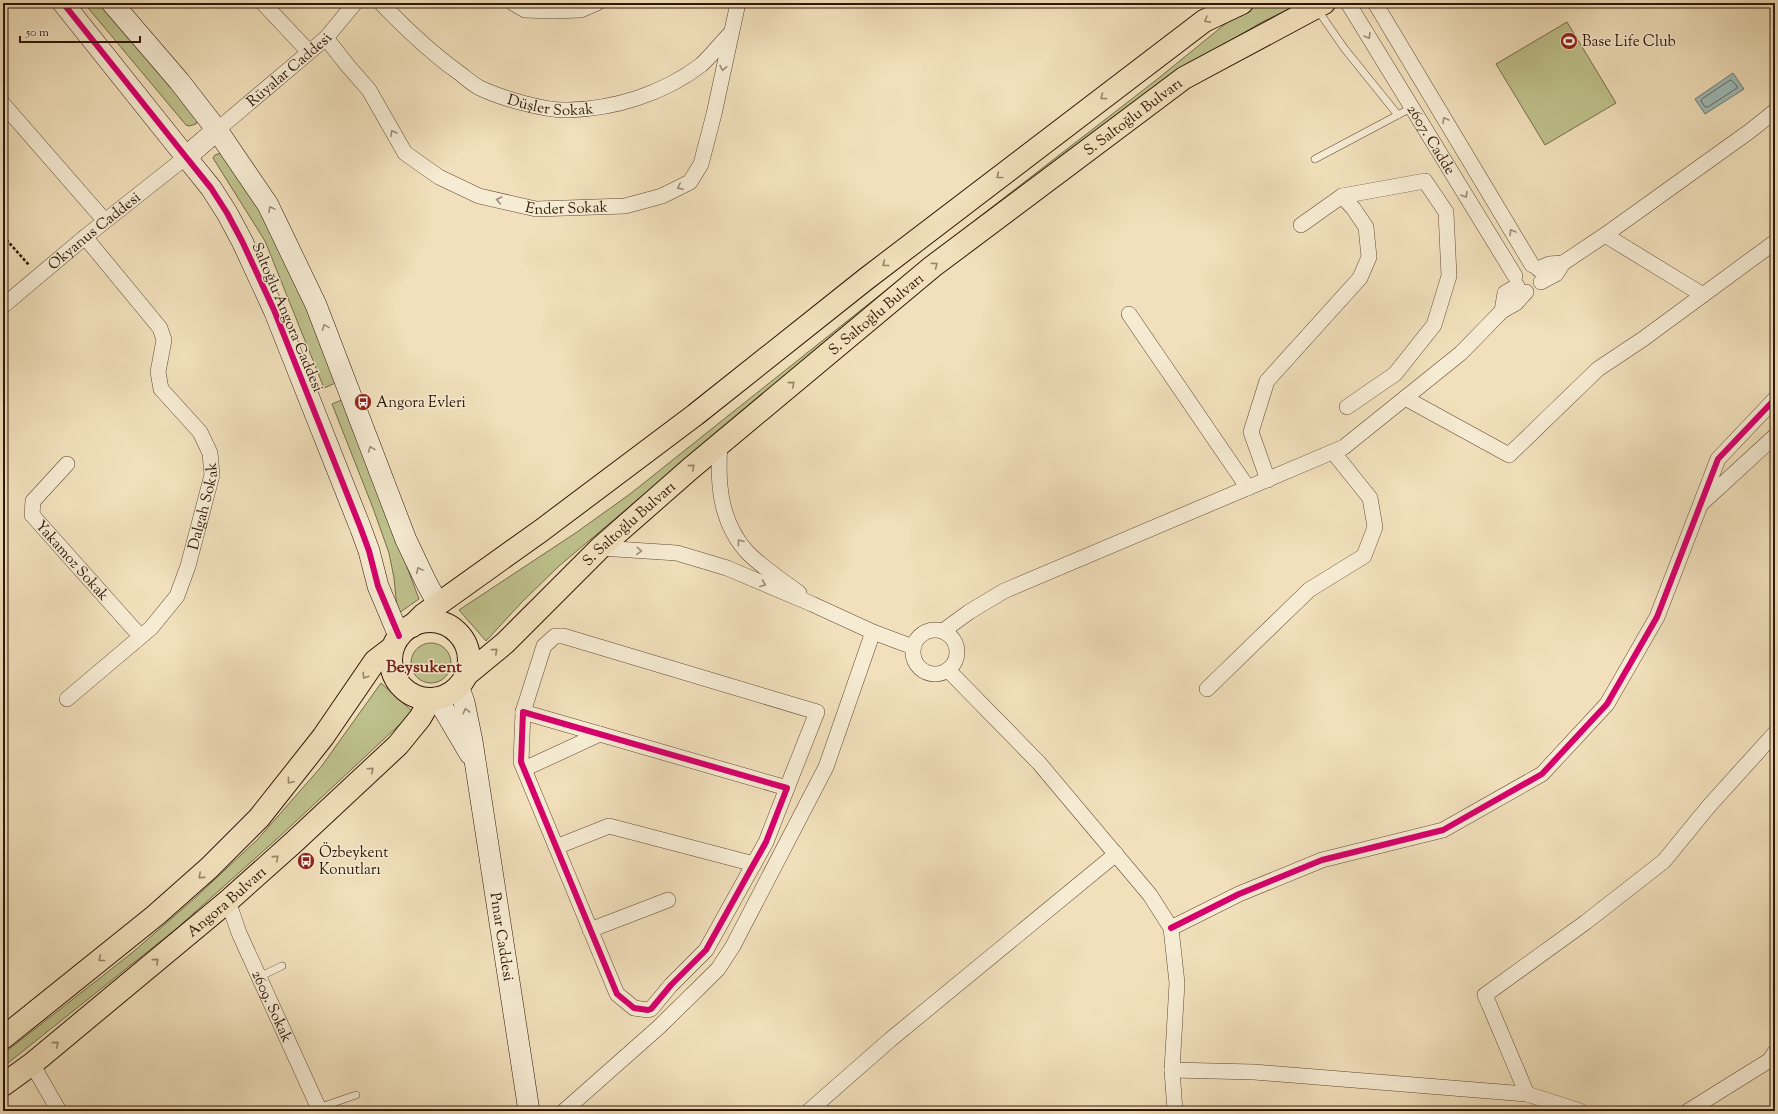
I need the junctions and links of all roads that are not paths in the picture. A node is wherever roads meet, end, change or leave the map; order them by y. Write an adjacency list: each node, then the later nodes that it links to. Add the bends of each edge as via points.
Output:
1 (63, 3): 21 (street, Saltoğlu Angora Caddesi)
2 (112, 3): 20 (street, Saltoğlu Angora Caddesi)
3 (263, 3): 15 (street)
4 (355, 3): 14 (street, Rüyalar Caddesi)
5 (381, 3): 13 (street, Düşler Sokak, via 442,61 480,88 523,104 566,111 610,106 674,82 701,64)
6 (513, 3): 7 (street, via 525,10 551,11 580,10)
7 (597, 3)
8 (738, 3): 13 (street, Ender Sokak)
9 (1242, 3): 45 (main road, S. Saltoğlu Bulvarı, one-way to 45, via 1204,21 885,264 689,420)
10 (1348, 3): 19 (street, 2607. Cadde, one-way to 19)
11 (1375, 3): 16 (street, 2607. Cadde)
12 (1320, 5): 19 (lane, via 1344,48); 38 (main road, S. Saltoğlu Bulvarı, one-way to 12, via 932,267 1184,78)
13 (730, 33): 14 (street, Ender Sokak, one-way to 14, via 702,164 690,182 662,196 624,206 536,209 479,196 439,177 405,153 370,90)
14 (326, 38): 15 (street, Rüyalar Caddesi)
15 (309, 52): 20 (street, Rüyalar Caddesi)
16 (1430, 96): 19 (street); 29 (street, 2607. Cadde, one-way to 16)
17 (3, 104): 24 (street)
18 (1775, 110): 26 (street, via 1750,131)
19 (1405, 111): 22 (lane); 30 (street, 2607. Cadde, one-way to 30)
20 (217, 130): 21 (street); 45 (street, Saltoğlu Angora Caddesi, one-way to 20, via 406,540 316,305 283,234 252,178)
21 (186, 157): 24 (street, Okyanus Caddesi); 50 (street, Saltoğlu Angora Caddesi, via 227,213 259,277 361,529 378,586)
22 (1315, 159)
23 (1342, 196): 25 (street); 36 (street, via 1425,181 1446,212 1449,276 1434,325 1395,374); 41 (street, via 1366,227 1369,258 1360,278 1267,381 1251,432)
24 (104, 221): 27 (street, Okyanus Caddesi)
25 (1300, 225)
26 (1605, 235): 29 (street, via 1563,263 1549,264); 31 (street)
27 (84, 237): 32 (street, Okyanus Caddesi); 49 (street, Dalgah Sokak, via 160,328 164,340 158,372 161,389 200,432 210,453 212,475 188,566 176,596 151,628)
28 (1775, 242): 31 (street)
29 (1537, 272): 30 (street, via 1537,289); 30 (street, via 1523,266 1516,272)
30 (1519, 284): 34 (street, via 1505,293 1502,311 1461,353)
31 (1703, 295): 34 (street, via 1598,369 1509,455)
32 (3, 306)
33 (1129, 314): 42 (street)
34 (1405, 398): 39 (street, via 1344,447)
35 (1775, 399): 43 (street, via 1718,459)
36 (1347, 407)
37 (1775, 436): 43 (street)
38 (720, 444): 44 (main road, S. Saltoğlu Bulvarı, one-way to 38); 46 (street, one-way to 38, via 749,553 731,530 722,504 718,471)
39 (1333, 452): 41 (street); 54 (street, via 1370,498 1375,527 1364,556 1309,590)
40 (67, 464): 49 (street, Yakamoz Sokak, via 33,500 32,515)
41 (1268, 480): 42 (street)
42 (1248, 488): 47 (street, via 1004,590)
43 (1700, 504): 68 (street, via 1657,617 1607,704 1542,774 1443,830 1322,860 1239,894)
44 (600, 548): 46 (street, one-way to 46, via 677,553 727,568); 53 (main road, S. Saltoğlu Bulvarı, one-way to 44, via 505,643)
45 (438, 604): 50 (main road, S. Saltoğlu Bulvarı, via 423,614)
46 (812, 604): 48 (street)
47 (943, 631): 51 (street, via 928,631 921,634); 52 (street, via 954,639 958,652)
48 (873, 632): 51 (street); 73 (street, via 826,767 747,921 718,969)
49 (140, 636): 56 (street, Dalgah Sokak)
50 (401, 636): 53 (main road, via 422,621 447,625 458,633 468,651 468,664); 55 (main road, via 391,668 399,684 413,696); 74 (main road, one-way to 74, via 375,661 323,737 259,818 209,868 156,915)
51 (913, 647): 52 (street, via 915,662 926,673 934,674)
52 (948, 670): 64 (street, via 1039,763)
53 (462, 681): 55 (main road, via 446,695); 60 (street, Pınar Caddesi, one-way to 53)
54 (1207, 689)
55 (434, 698): 60 (street, Pınar Caddesi); 67 (main road, Angora Bulvarı, one-way to 55, via 398,745)
56 (67, 699)
57 (523, 712): 59 (street); 61 (street, via 521,762); 62 (street, via 544,646 555,636 563,636 817,712)
58 (1775, 733): 79 (street, via 1709,806 1664,861 1586,922 1485,995)
59 (600, 734): 61 (street); 62 (street)
60 (475, 763): 83 (street, Pınar Caddesi)
61 (524, 769): 63 (street)
62 (787, 788): 65 (street, via 766,842)
63 (556, 847): 65 (street, via 609,826); 69 (street)
64 (1116, 854): 68 (street, via 1150,895); 85 (street, via 891,1039)
65 (754, 864): 72 (street, via 706,950)
66 (668, 900): 69 (street)
67 (228, 901): 71 (street, 2609. Sokak); 76 (main road, Angora Bulvarı, one-way to 67)
68 (1171, 928): 77 (street, via 1177,983)
69 (590, 930): 72 (street, via 617,994 634,1008)
70 (282, 966): 71 (lane)
71 (259, 977): 81 (street, 2609. Sokak)
72 (648, 1010): 73 (street)
73 (659, 1027): 84 (street)
74 (3, 1038)
75 (1775, 1052): 88 (street, via 1770,1060)
76 (32, 1064): 78 (main road, Angora Bulvarı); 82 (street)
77 (1172, 1070): 79 (street, via 1254,1072); 86 (street)
78 (3, 1085)
79 (1527, 1094): 87 (street)
80 (356, 1095): 81 (lane)
81 (316, 1110)
82 (59, 1111)
83 (529, 1111)
84 (564, 1111)
85 (809, 1111)
86 (1175, 1111)
87 (1580, 1111)
88 (1688, 1111)

